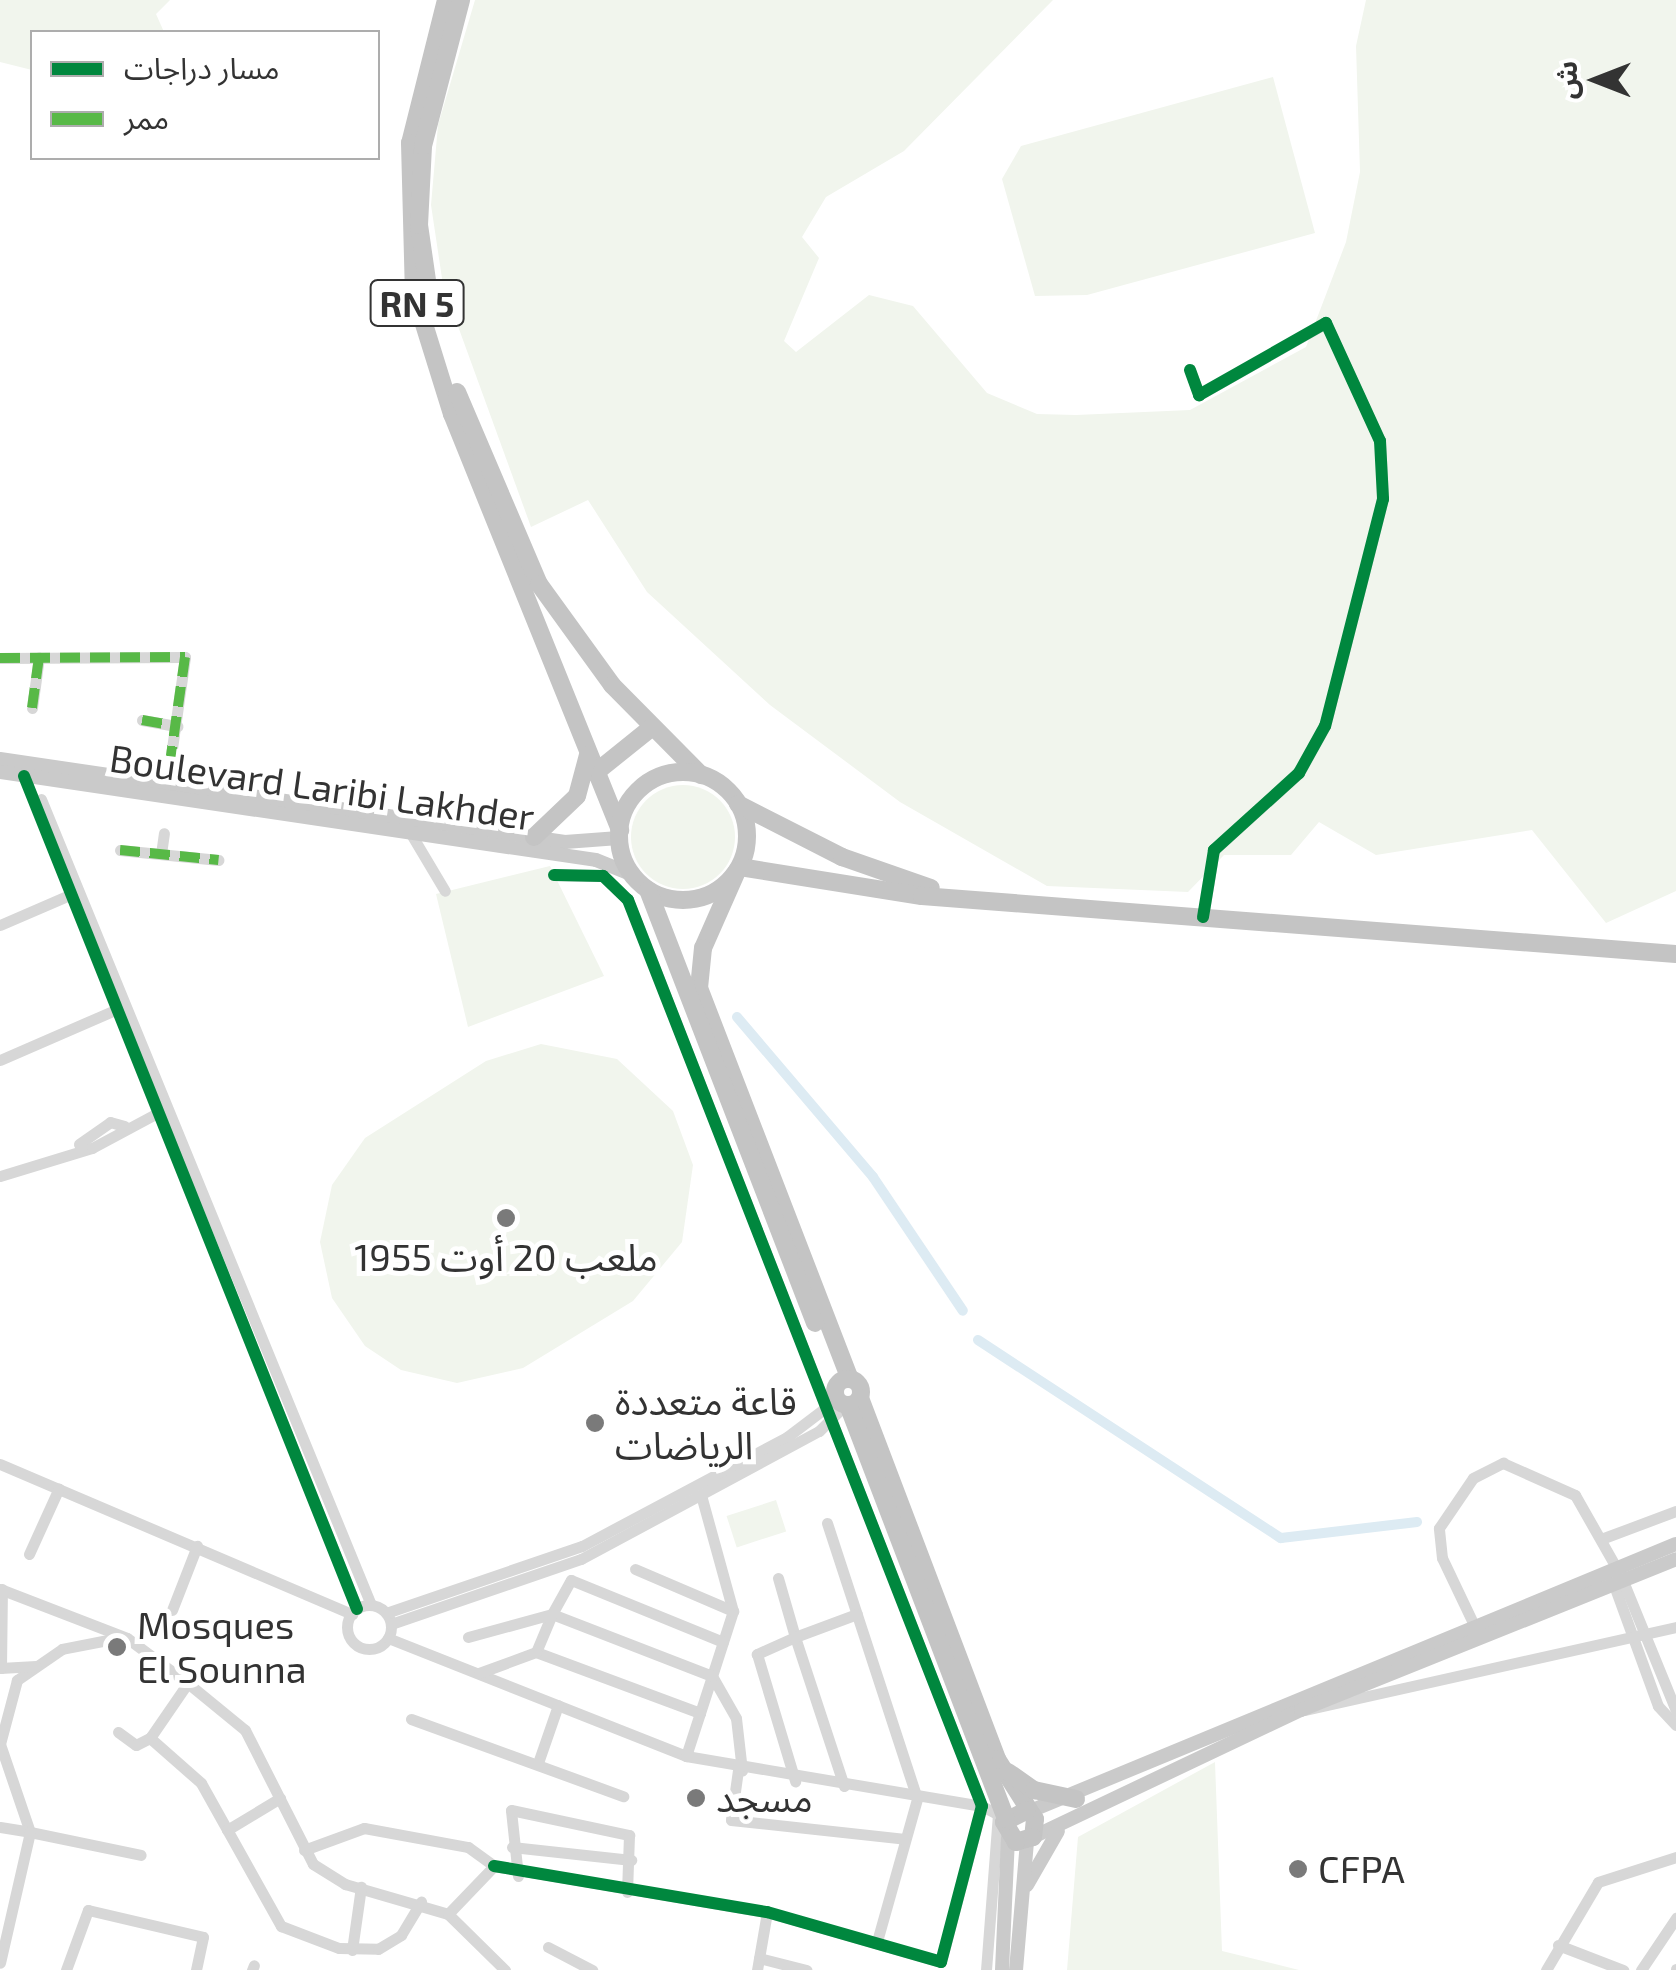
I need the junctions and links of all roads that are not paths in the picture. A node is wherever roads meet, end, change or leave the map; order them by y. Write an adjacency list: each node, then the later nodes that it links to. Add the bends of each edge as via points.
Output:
1 (446, 0): 4 (highway, RN 5, via 410,144 408,254 430,355)
2 (461, 0): 4 (highway, RN 5, via 428,112 422,254 440,348)
3 (1190, 370): 33 (street, via 1200,396 1326,323 1380,441 1384,499 1325,726 1299,774 1214,850)
4 (531, 588): 10 (highway, RN 5); 11 (highway, RN 5, via 556,679)
5 (39, 657): 6 (street); 7 (street); 9 (street, via 178,653 188,665)
6 (0, 658)
7 (32, 708)
8 (142, 720): 9 (street)
9 (178, 726): 17 (street)
10 (651, 728): 15 (highway); 16 (highway, RN 5)
11 (588, 754): 15 (highway, RN 5); 22 (highway, via 577,796)
12 (0, 759): 14 (main road, Boulevard Laribi Lakhder)
13 (0, 772): 14 (main road, Boulevard Laribi Lakhder)
14 (27, 772): 17 (main road, Boulevard Laribi Lakhder); 19 (main road, Boulevard Laribi Lakhder); 30 (street)
15 (596, 773): 21 (highway, RN 5)
16 (700, 774): 18 (highway); 21 (highway, via 644,786)
17 (167, 784): 19 (main road, Boulevard Laribi Lakhder)
18 (738, 804): 26 (highway, via 747,840); 31 (highway, via 842,857)
19 (412, 827): 22 (main road, Boulevard Laribi Lakhder); 28 (main road, Boulevard Laribi Lakhder, via 601,861); 29 (street)
20 (164, 834): 24 (street)
21 (620, 834): 22 (main road, Boulevard Laribi Lakhder); 28 (highway)
22 (534, 837)
23 (120, 850): 24 (street)
24 (162, 854): 25 (street)
25 (218, 860)
26 (738, 869): 28 (highway, via 692,900); 31 (highway); 43 (highway, via 704,948 699,988)
27 (554, 876): 32 (street, via 603,876)
28 (640, 882): 32 (highway); 43 (highway)
29 (446, 890)
30 (75, 893): 34 (street); 39 (street)
31 (955, 897): 33 (highway)
32 (628, 900): 43 (street)
33 (1202, 917): 36 (highway)
34 (0, 925)
35 (1676, 945): 36 (street)
36 (1640, 951): 37 (highway); 38 (street)
37 (1676, 954)
38 (1676, 962)
39 (121, 1007): 40 (street); 41 (street)
40 (0, 1060)
41 (163, 1110): 42 (street, via 124,1126 110,1122 80,1144); 59 (street); 61 (street)
42 (0, 1176)
43 (843, 1399): 45 (street); 47 (street); 89 (highway); 97 (street); 100 (highway)
44 (0, 1464): 46 (street)
45 (696, 1486): 47 (street); 65 (street, via 574,1550)
46 (59, 1488): 52 (street); 53 (street)
47 (703, 1498): 62 (street); 65 (street, via 581,1559)
48 (1676, 1511): 50 (street)
49 (827, 1523): 64 (street)
50 (1601, 1539): 56 (street); 66 (street, via 1575,1495 1488,1464 1439,1528 1442,1558)
51 (1676, 1544): 56 (main road)
52 (198, 1546): 60 (street); 61 (street)
53 (29, 1554)
54 (1676, 1560): 56 (main road)
55 (635, 1569): 62 (street)
56 (1616, 1577): 66 (main road); 68 (street); 81 (main road)
57 (778, 1578): 70 (street)
58 (1, 1589): 71 (street); 76 (street)
59 (371, 1605): 61 (street); 65 (street)
60 (172, 1610)
61 (355, 1611): 72 (street, via 357,1645)
62 (733, 1612): 73 (street)
63 (552, 1614): 69 (street); 73 (street, via 574,1581); 74 (street); 78 (street)
64 (857, 1614): 70 (street); 96 (street)
65 (388, 1618): 72 (street)
66 (1474, 1625): 98 (main road)
67 (1676, 1627): 68 (street)
68 (1637, 1635): 81 (street); 82 (street); 85 (street, via 1658,1706)
69 (468, 1637)
70 (795, 1637): 92 (street, via 757,1654); 93 (street)
71 (127, 1638): 75 (street, via 79,1643); 79 (street)
72 (388, 1638): 77 (street)
73 (724, 1642): 78 (street)
74 (536, 1652): 77 (street); 83 (street)
75 (36, 1666): 76 (street); 103 (street, via 12,1686 0,1726 6,1781)
76 (0, 1668)
77 (478, 1673): 80 (street)
78 (712, 1676): 83 (street); 91 (street, via 736,1718)
79 (185, 1687): 87 (street); 95 (street, via 245,1730)
80 (558, 1705): 88 (street); 90 (street)
81 (1301, 1710): 98 (main road)
82 (1676, 1711)
83 (700, 1713): 88 (street)
84 (411, 1718): 90 (street)
85 (1676, 1726)
86 (118, 1732): 87 (street, via 136,1745)
87 (150, 1738): 102 (street, via 201,1783)
88 (686, 1756): 91 (street)
89 (997, 1759): 98 (highway, via 1034,1790); 99 (highway)
90 (540, 1760): 94 (street)
91 (740, 1771): 92 (street); 104 (street, via 731,1820)
92 (795, 1781): 93 (street)
93 (844, 1786): 96 (street)
94 (623, 1796)
95 (280, 1798): 102 (street); 107 (street)
96 (916, 1799): 97 (street); 104 (street)
97 (982, 1806): 100 (street); 128 (street)
98 (1074, 1808): 99 (main road); 105 (main road); 118 (main road, via 1041,1849)
99 (1027, 1812): 100 (highway); 105 (highway)
100 (1004, 1823): 105 (highway); 134 (street); 135 (main road)
101 (0, 1827): 103 (street)
102 (227, 1830): 125 (street, via 270,1916 297,1936)
103 (30, 1832): 108 (street); 116 (street)
104 (906, 1839): 122 (street)
105 (1030, 1839): 118 (main road)
106 (512, 1847): 110 (street); 110 (street, via 508,1819 517,1810 621,1830); 112 (street)
107 (304, 1850): 111 (street, via 364,1828 396,1830 440,1836); 113 (street, via 324,1873)
108 (140, 1854)
109 (1676, 1857): 123 (street, via 1604,1877)
110 (631, 1860): 114 (street)
111 (494, 1866): 112 (street); 120 (street)
112 (518, 1876): 114 (street)
113 (361, 1888): 117 (street); 125 (street)
114 (627, 1892): 119 (street)
115 (0, 1894): 116 (street)
116 (16, 1898): 126 (street)
117 (421, 1902): 120 (street); 125 (street, via 390,1945)
118 (1022, 1905): 136 (main road)
119 (767, 1912): 122 (street); 127 (street)
120 (448, 1914): 131 (street)
121 (1676, 1918): 139 (street)
122 (877, 1941): 128 (street)
123 (1558, 1946): 137 (street); 138 (street)
124 (548, 1947): 132 (street)
125 (352, 1950)
126 (0, 1963)
127 (758, 1964): 133 (street)
128 (940, 1966)
129 (66, 1970): 130 (street, via 88,1910 203,1937)
130 (196, 1970)
131 (504, 1970)
132 (592, 1970)
133 (806, 1970)
134 (986, 1970)
135 (1002, 1970)
136 (1016, 1970)
137 (1546, 1970)
138 (1623, 1970)
139 (1641, 1970)

